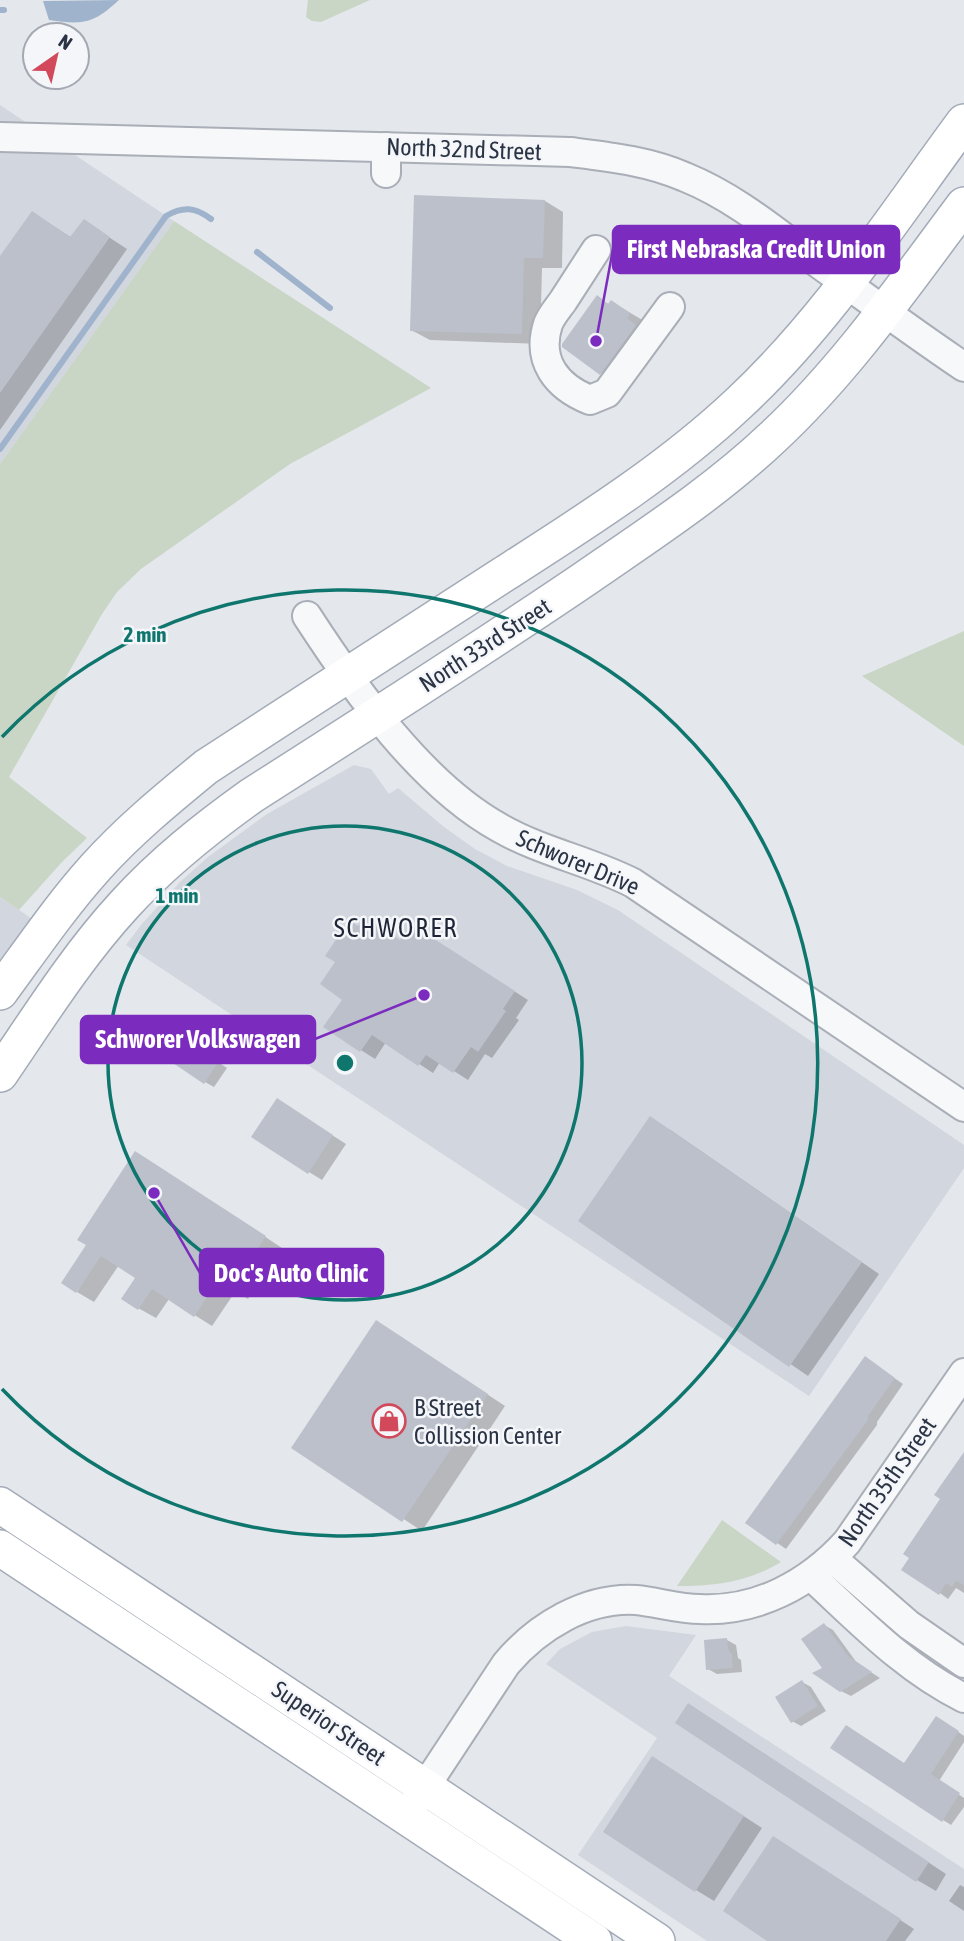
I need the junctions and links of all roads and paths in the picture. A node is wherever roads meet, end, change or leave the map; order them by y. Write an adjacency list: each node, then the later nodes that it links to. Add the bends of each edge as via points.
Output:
1 (964, 122): 5 (main road, North 33rd Street)
2 (0, 137): 5 (street, North 32nd Street, via 46,136 386,160 570,152 618,158 655,165 728,198)
3 (964, 205): 7 (main road, North 33rd Street)
4 (596, 250): 6 (street, via 549,323 548,365 561,384 590,400 607,393)
5 (846, 283): 7 (street, North 32nd Street); 10 (main road, North 33rd Street, via 771,372 670,461)
6 (670, 307)
7 (884, 312): 8 (street, North 32nd Street); 11 (main road, North 33rd Street, via 798,413 736,470 632,547)
8 (964, 367)
9 (307, 616): 10 (street, Schworer Drive)
10 (348, 675): 11 (street, Schworer Drive); 12 (main road, North 33rd Street, via 206,767 166,800 96,868)
11 (379, 715): 14 (main road, North 33rd Street, via 210,825 151,877 91,944); 15 (street, Schworer Drive, via 438,783 476,814 525,841 633,883)
12 (27, 955): 13 (main road, North 33rd Street); 14 (main road, via 29,1011)
13 (0, 992)
14 (4, 1069)
15 (964, 1107)
16 (964, 1373): 19 (street, North 35th Street, via 847,1542)
17 (0, 1505): 22 (main road, Superior Street)
18 (0, 1548): 23 (main road, Superior Street)
19 (822, 1567): 20 (street); 21 (street, via 884,1645); 22 (street, North 35th Street, via 770,1597 743,1605 699,1609 615,1600 564,1618 518,1649)
20 (964, 1663)
21 (964, 1698)
22 (425, 1786): 23 (street, North 35th Street); 25 (main road, Superior Street)
23 (404, 1817): 24 (main road, Superior Street)
24 (594, 1941)
25 (657, 1941)

